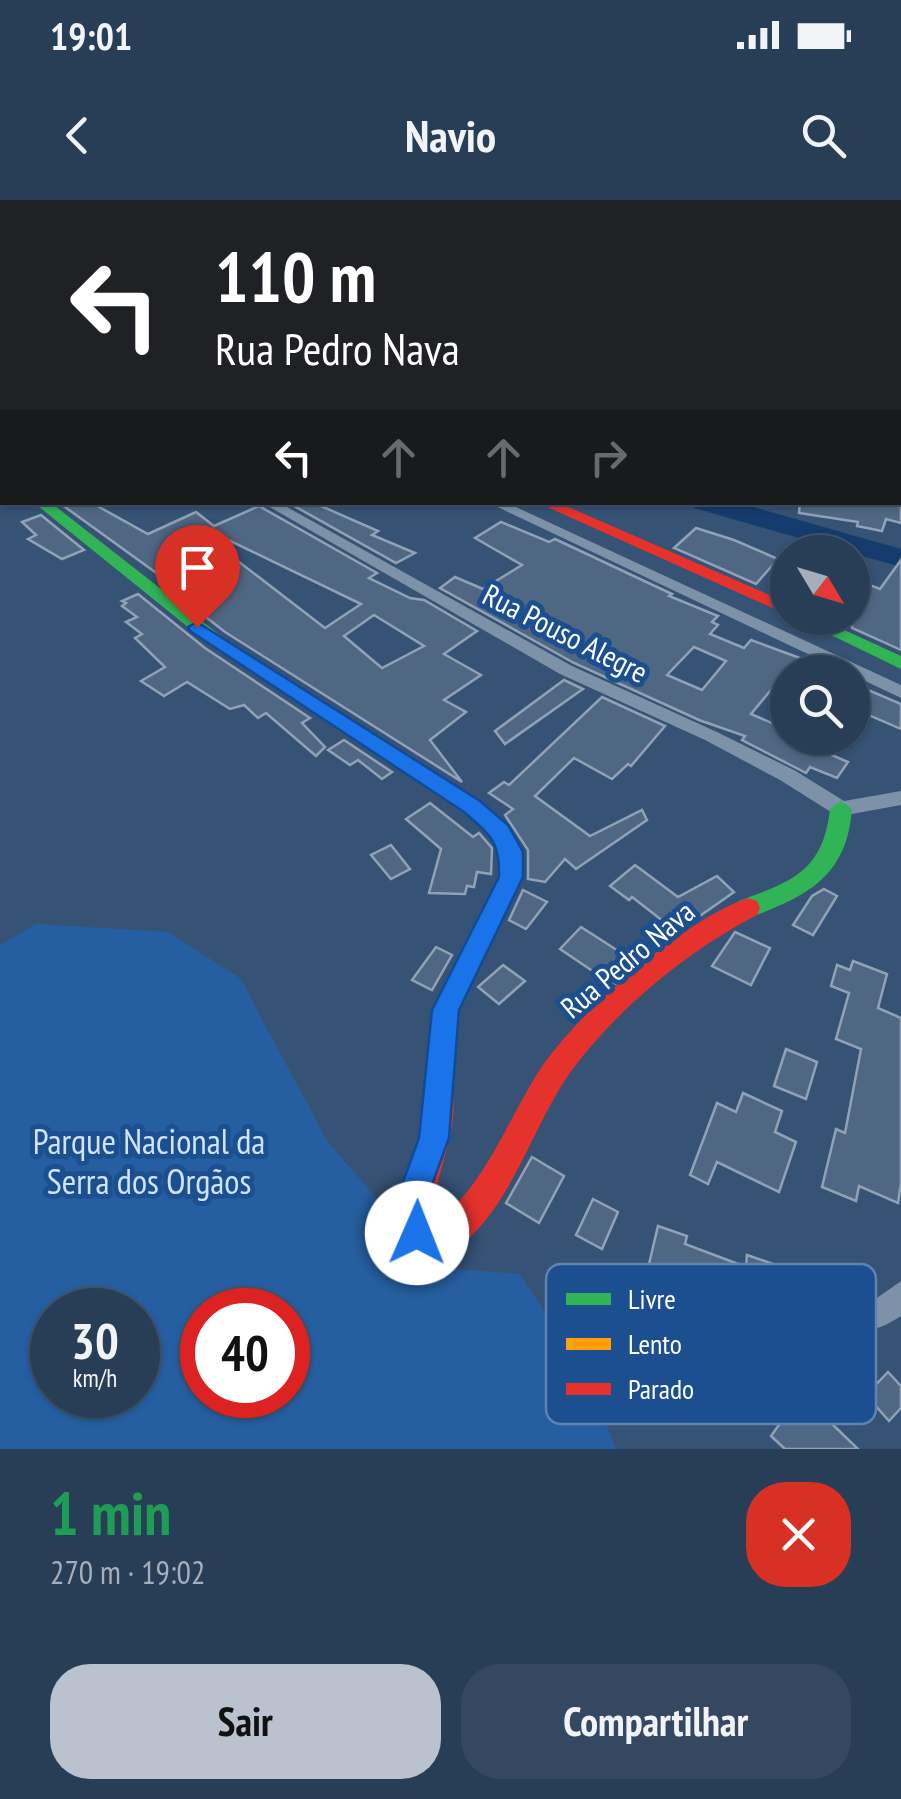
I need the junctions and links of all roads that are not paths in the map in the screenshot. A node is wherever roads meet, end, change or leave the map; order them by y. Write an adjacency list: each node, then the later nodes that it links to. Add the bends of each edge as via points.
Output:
1 (44, 505): 10 (street, Rua Pedro Nava, via 214,640 472,806 500,830 512,852 511,877 446,1010 434,1138 415,1204 417,1233 432,1246 450,1238 468,1217 553,1070 588,1029 718,923 805,884 826,866 836,850)
2 (272, 505): 10 (street, Rua Pouso Alegre, via 549,662 712,736)
3 (499, 505): 8 (street)
4 (550, 505): 5 (street)
5 (770, 602)
6 (841, 635): 7 (street)
7 (901, 663)
8 (901, 692)
9 (901, 798): 10 (street)
10 (841, 809)
11 (901, 1296): 12 (street)
12 (876, 1314)

